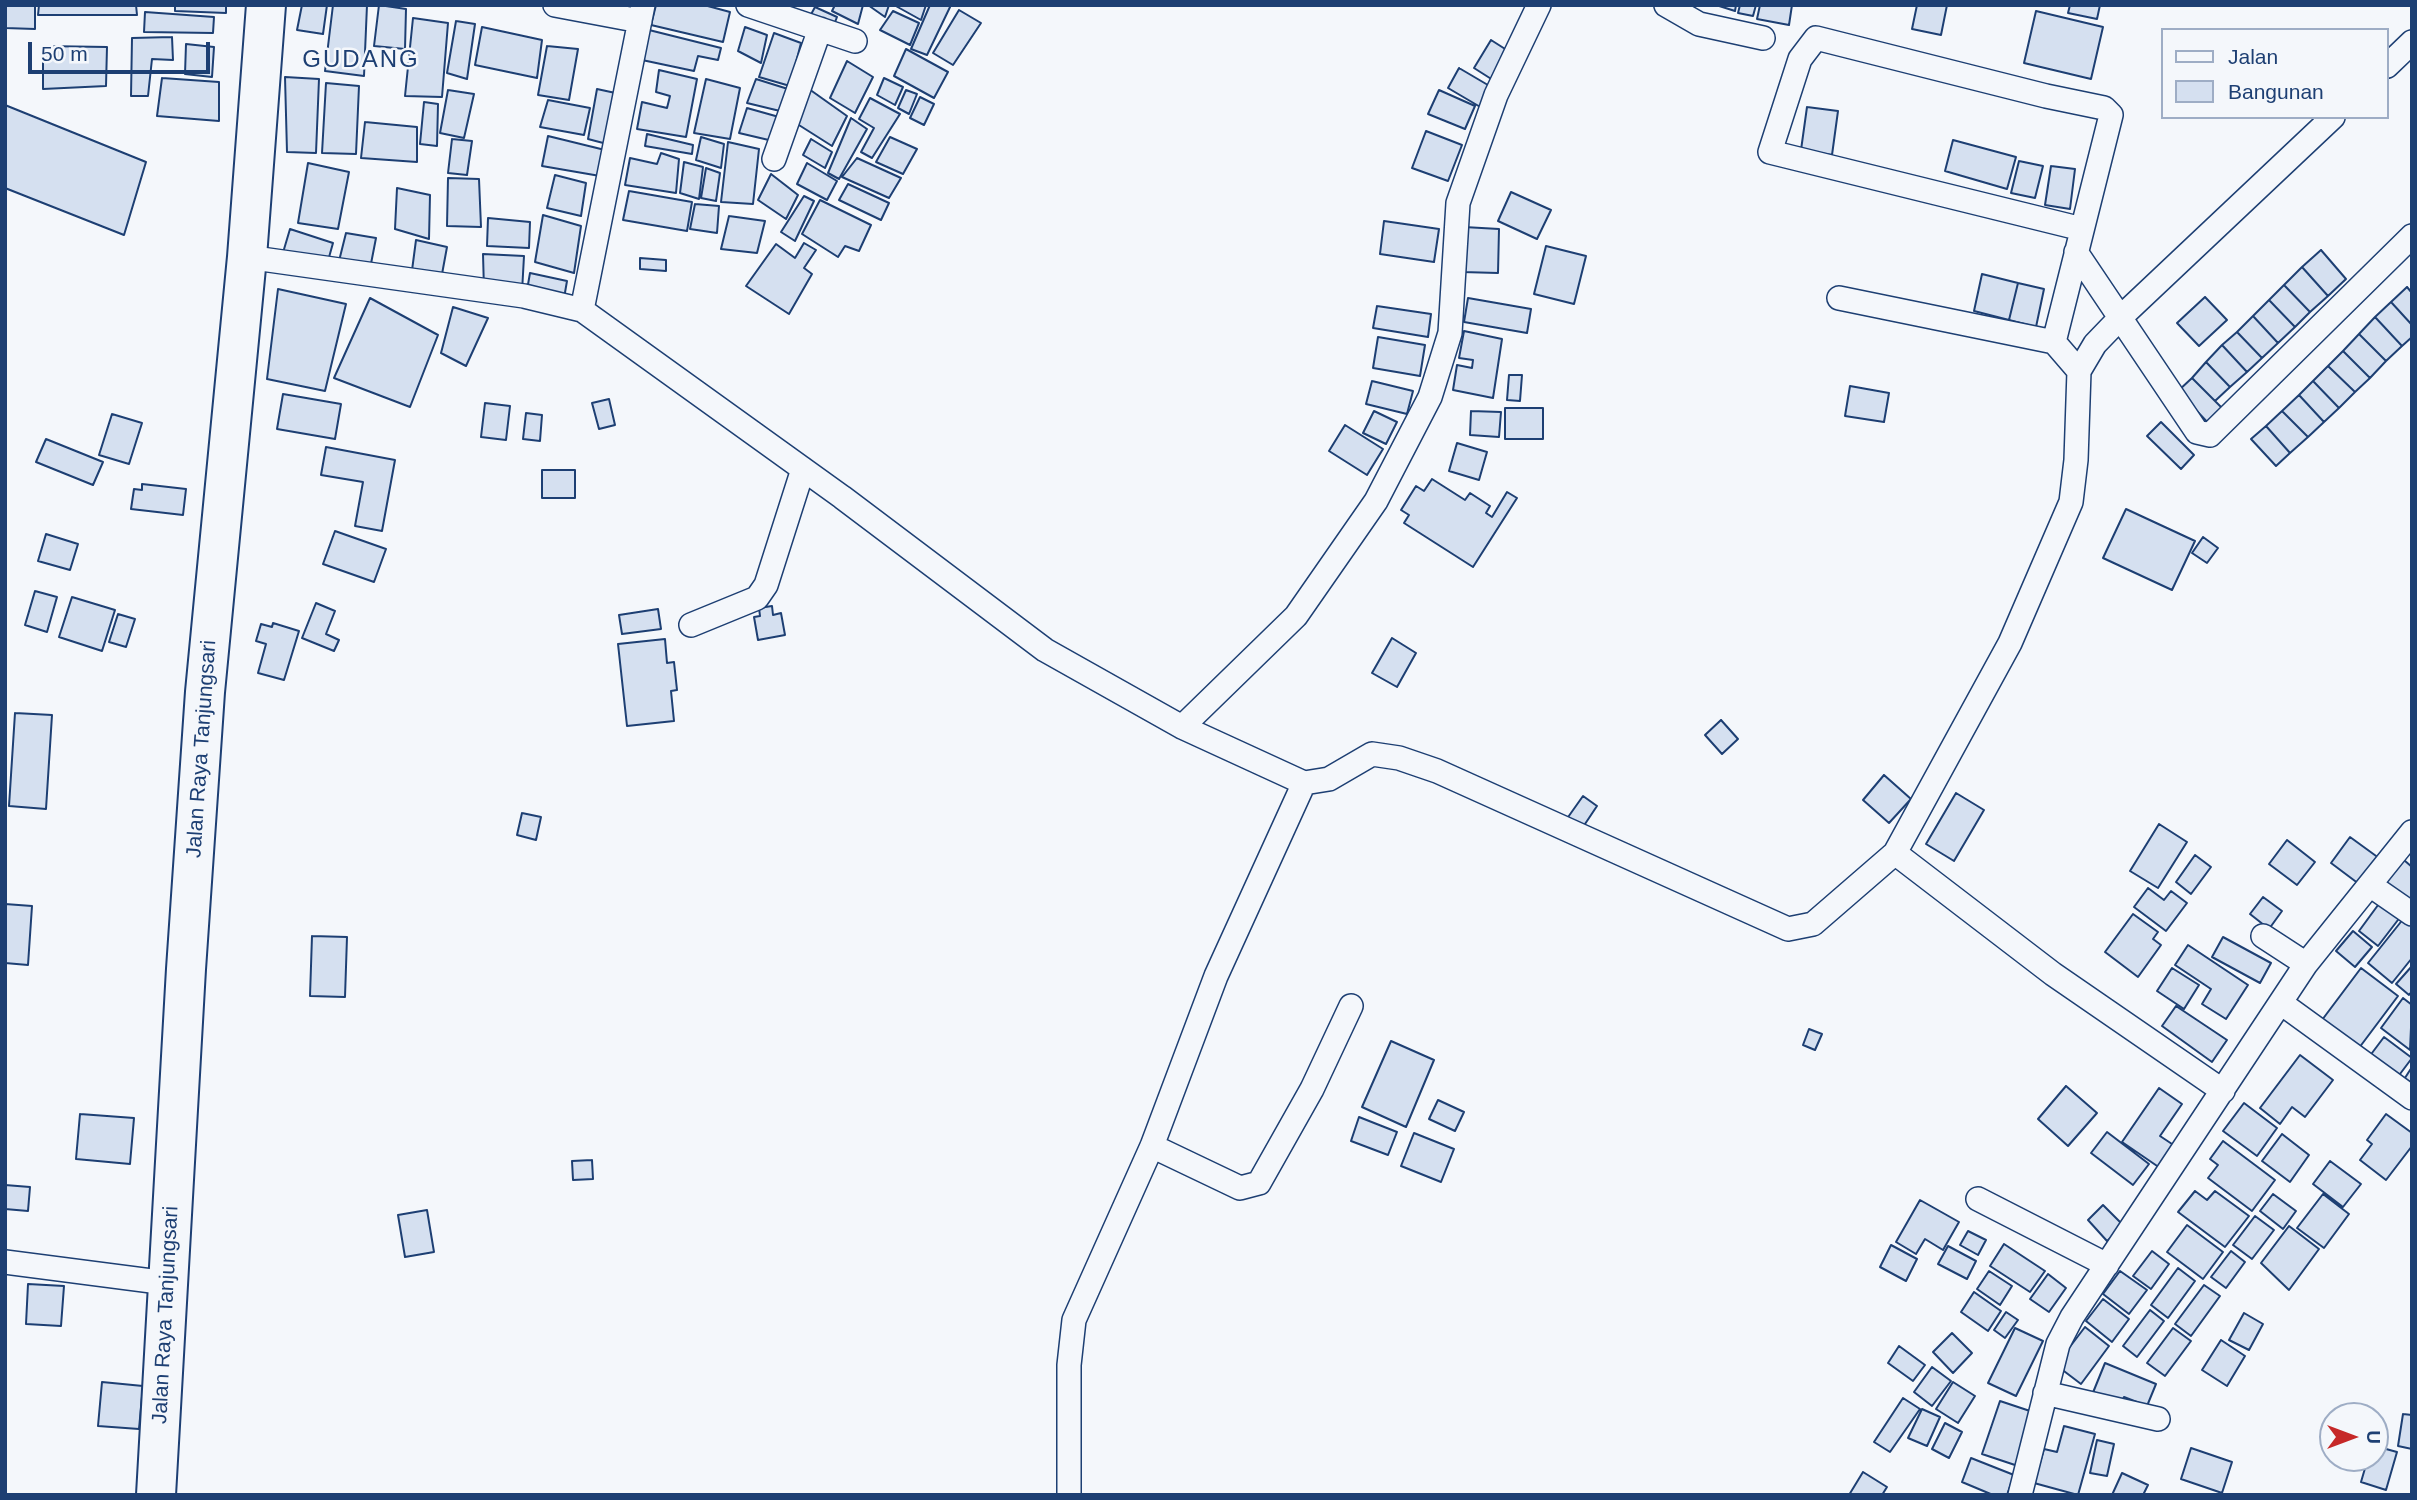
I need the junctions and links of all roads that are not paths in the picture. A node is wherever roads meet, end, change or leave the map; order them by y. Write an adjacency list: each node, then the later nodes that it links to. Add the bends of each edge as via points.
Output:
1 (266, 5): 17 (highway, Jalan Raya Tanjungsari)
2 (555, 5): 6 (street)
3 (748, 5): 7 (street)
4 (1539, 5): 25 (street, via 1496,95 1458,203 1450,332 1430,397 1376,501 1296,616)
5 (1666, 5): 8 (street, via 1699,24)
6 (642, 13): 19 (street)
7 (820, 29): 9 (street); 13 (street)
8 (1763, 38)
9 (855, 41)
10 (2412, 42): 11 (street)
11 (2389, 64)
12 (2331, 119): 20 (street)
13 (774, 159)
14 (2082, 229): 14 (street, via 1770,152 1800,59 1816,38 2104,108 2111,115 2110,125); 16 (street)
15 (2412, 236): 20 (street, via 2210,435 2197,432)
16 (2076, 252): 20 (street); 21 (street)
17 (247, 257): 19 (street, via 524,296); 41 (highway, Jalan Raya Tanjungsari, via 205,692)
18 (1839, 298): 21 (street)
19 (582, 310): 23 (street)
20 (2121, 317): 22 (street, via 2095,344)
21 (2054, 342): 22 (street)
22 (2079, 371): 28 (street, via 2071,502 2010,643)
23 (803, 469): 24 (street, via 766,585 757,598); 25 (street, via 1045,650)
24 (691, 625)
25 (1182, 727): 26 (street)
26 (1304, 783): 28 (street, via 1329,779 1372,754 1399,758 1788,929 1813,924); 37 (street, via 1216,976)
27 (2412, 832): 29 (street)
28 (1895, 853): 35 (street, via 2053,974)
29 (2370, 885): 30 (street); 32 (street)
30 (2412, 914)
31 (2263, 936): 32 (street)
32 (2306, 964): 33 (street)
33 (2281, 1003): 35 (street); 36 (street)
34 (1351, 1006): 37 (street, via 1312,1089 1259,1183 1240,1188)
35 (2223, 1091): 40 (street)
36 (2412, 1098)
37 (1152, 1146): 45 (street, via 1074,1320 1069,1365)
38 (1978, 1199): 40 (street)
39 (5, 1262): 41 (street)
40 (2107, 1265): 42 (street, via 2058,1344)
41 (167, 1283): 44 (highway, Jalan Raya Tanjungsari)
42 (2045, 1393): 43 (street); 46 (street)
43 (2158, 1419)
44 (156, 1495)
45 (1069, 1495)
46 (2020, 1495)

